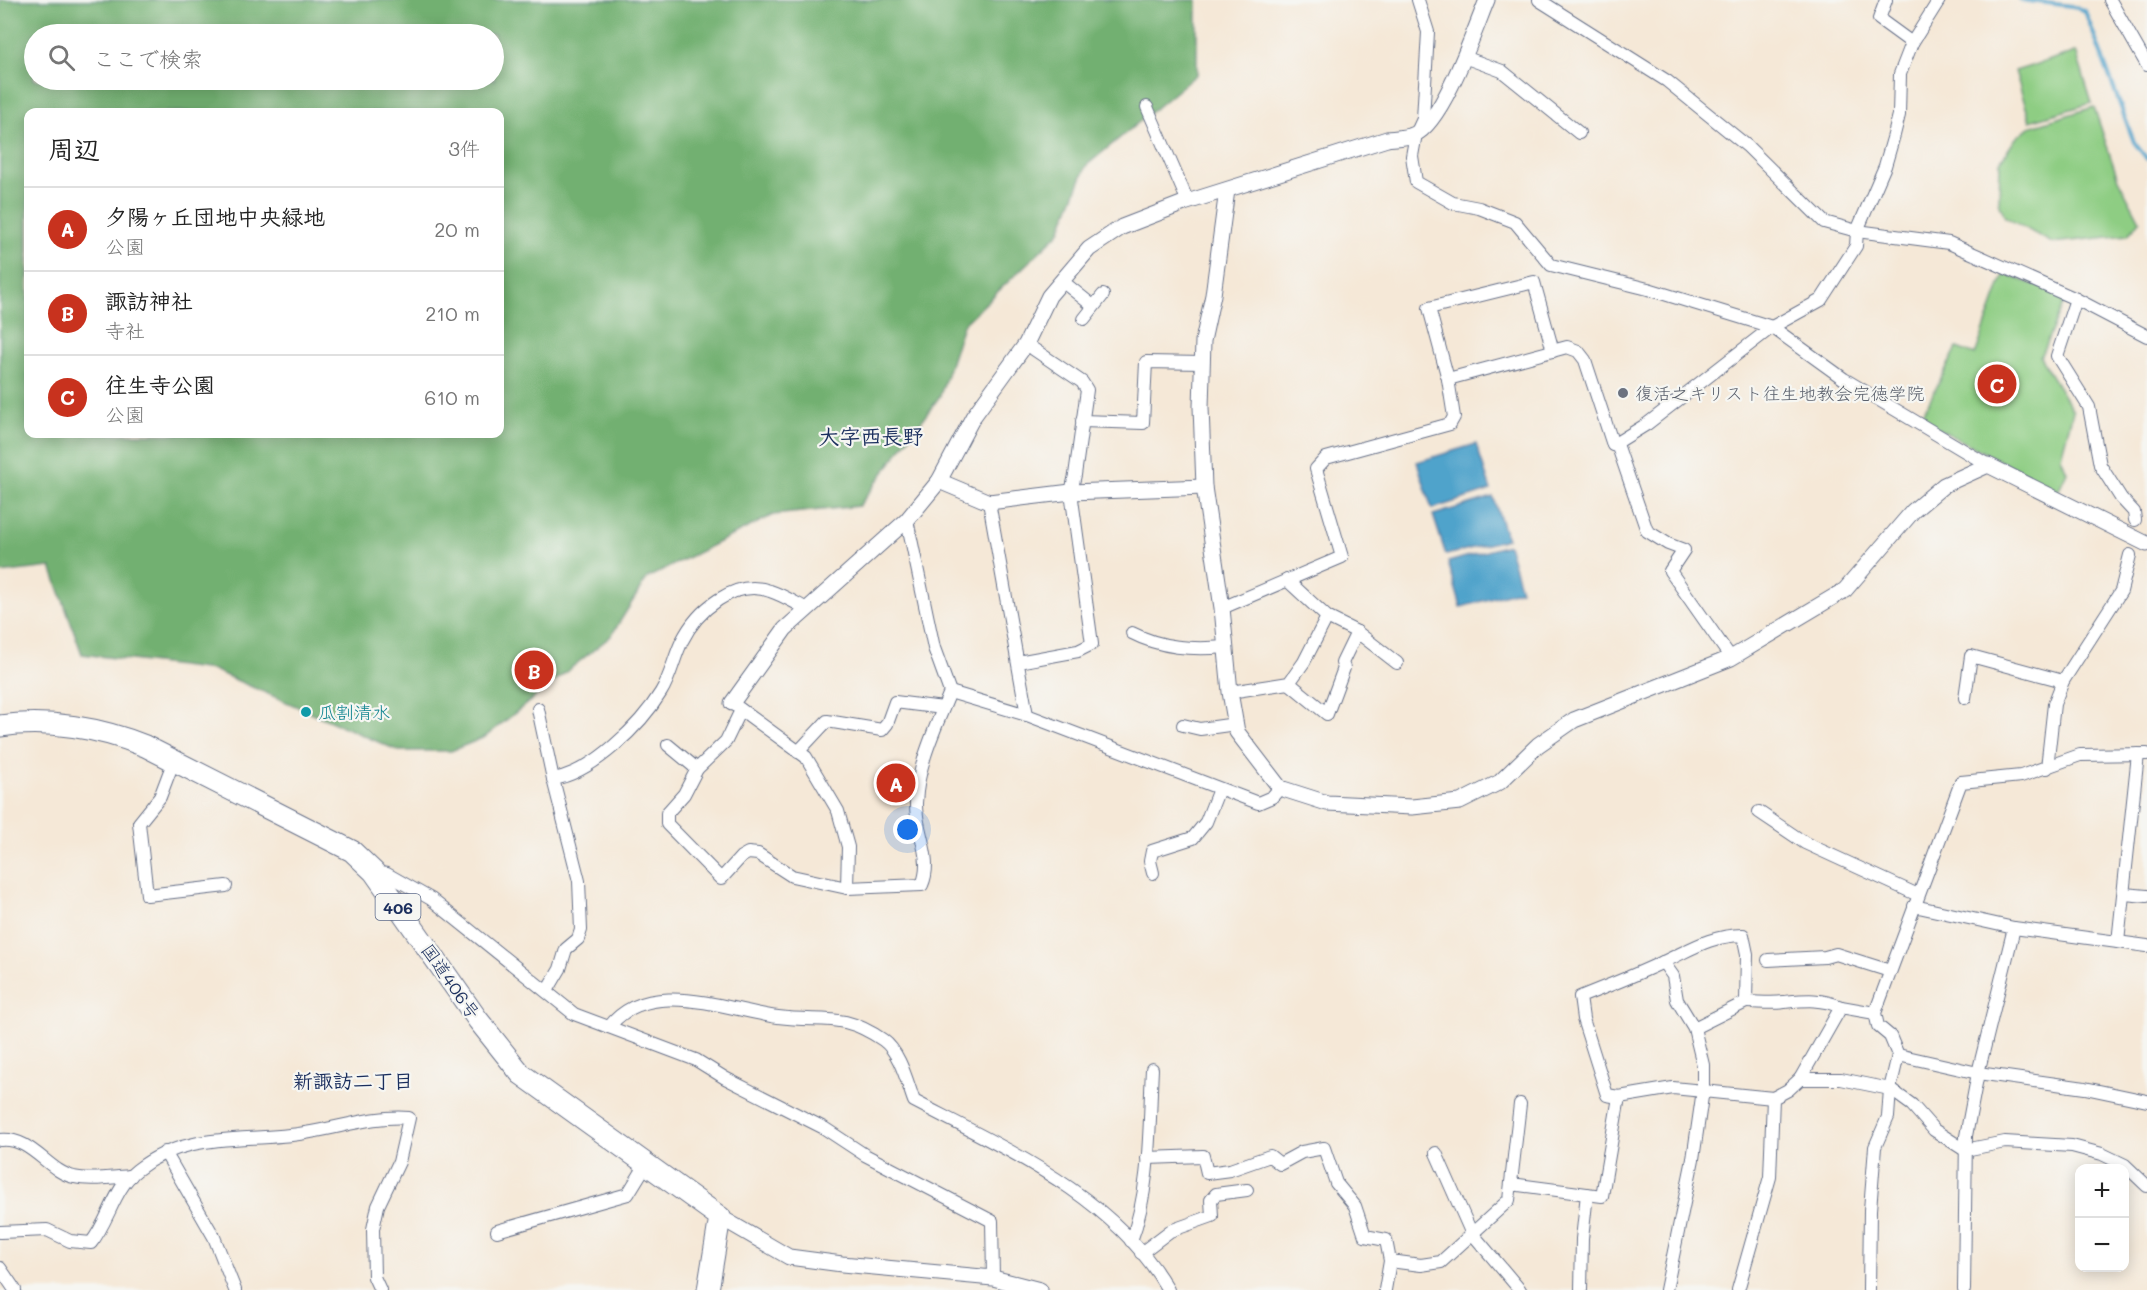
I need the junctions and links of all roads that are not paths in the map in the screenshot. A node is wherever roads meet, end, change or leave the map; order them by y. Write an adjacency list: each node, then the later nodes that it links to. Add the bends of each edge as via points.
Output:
1 (1418, 0): 12 (street, via 1428,32 1423,119)
2 (1487, 0): 8 (street)
3 (1539, 0): 15 (street, via 1667,81 1747,146 1824,222)
4 (1886, 0): 7 (street, via 1879,19)
5 (1939, 0): 7 (street)
6 (2110, 0): 9 (street)
7 (1912, 43): 15 (street, via 1900,74 1899,115 1885,166)
8 (1464, 57): 11 (street, via 1503,71); 12 (street, via 1435,113)
9 (2147, 64)
10 (1147, 107): 14 (street)
11 (1579, 133)
12 (1416, 134): 13 (street, via 1387,139); 21 (street, via 1412,156 1416,182 1453,203 1487,210 1515,222 1551,265 1648,289)
13 (1227, 190): 14 (street); 25 (street, via 1203,341)
14 (1188, 202): 16 (street, via 1122,227 1089,249)
15 (1857, 231): 18 (street, via 1949,243); 21 (street, via 1856,246 1821,300)
16 (1062, 281): 19 (street); 23 (street, via 1049,296)
17 (1103, 295): 19 (street)
18 (2076, 299): 22 (street); 35 (street, via 2057,356 2089,406 2100,465 2134,512)
19 (1093, 306): 20 (street)
20 (1084, 319)
21 (1772, 327): 28 (street, via 1647,424); 29 (street, via 1844,379)
22 (2147, 336)
23 (1026, 344): 27 (street, via 1082,382 1087,390); 30 (street, via 973,417)
24 (1553, 351): 26 (street); 26 (street, via 1534,282 1429,309); 28 (street, via 1567,347 1578,351 1585,360)
25 (1203, 363): 27 (street, via 1146,362 1143,423); 31 (street)
26 (1448, 380): 38 (street, via 1454,417 1450,424 1326,458 1316,469 1342,557)
27 (1082, 421): 32 (street)
28 (1613, 445): 45 (street, via 1618,447 1647,531 1684,550 1670,571)
29 (1988, 465): 36 (street); 45 (street, via 1944,485 1913,511 1845,590)
30 (939, 481): 33 (street); 34 (street)
31 (1204, 487): 32 (street); 39 (street)
32 (1071, 492): 33 (street); 46 (street, via 1092,644 1078,651)
33 (989, 502): 46 (street)
34 (907, 520): 40 (street); 50 (street, via 934,648)
35 (2135, 520)
36 (2147, 544)
37 (2130, 555): 48 (street, via 2121,591)
38 (1287, 580): 39 (street); 41 (street)
39 (1222, 608): 44 (street)
40 (807, 609): 53 (street, via 785,629); 66 (street, via 769,590 743,589 704,608 683,639 662,691 637,722 570,776)
41 (1327, 616): 42 (street); 49 (street)
42 (1357, 632): 47 (street); 49 (street, via 1342,663 1344,668 1327,714)
43 (1132, 633): 44 (street, via 1174,646)
44 (1225, 647): 51 (street)
45 (1731, 658): 67 (street, via 1574,720 1538,745 1500,782 1460,802 1412,807 1327,803)
46 (1018, 662): 56 (street)
47 (1397, 663)
48 (2063, 681): 52 (street, via 1971,656); 64 (street, via 2054,704)
49 (1289, 683): 51 (street)
50 (950, 692): 54 (street); 56 (street)
51 (1230, 693): 57 (street)
52 (1965, 698)
53 (737, 707): 61 (street); 65 (street, via 726,741)
54 (943, 708): 61 (street, via 895,702 882,730 827,721); 73 (street, via 922,760 916,805 928,871 922,885)
55 (538, 710): 66 (street)
56 (1027, 715): 68 (street)
57 (1236, 724): 58 (street, via 1200,729); 67 (street, via 1237,732)
58 (1183, 725)
59 (0, 726): 63 (highway, 国道406号 / 406, via 40,725 114,733)
60 (668, 746): 65 (street)
61 (798, 752): 73 (street, via 806,757 838,811 848,847)
62 (2142, 754): 64 (street, via 2080,755); 74 (street)
63 (174, 760): 70 (highway, 国道406号 / 406, via 352,851); 72 (street, via 160,797 139,823 147,895)
64 (2048, 768): 76 (street, via 2021,776 1961,782)
65 (697, 770): 73 (street, via 684,794 667,813 667,824 721,879 748,852 758,854 792,876)
66 (553, 778): 83 (street, via 579,881 581,930 566,950)
67 (1280, 788): 68 (street, via 1258,803)
68 (1219, 789): 71 (street, via 1206,822 1193,838 1152,851)
69 (1759, 812): 76 (street, via 1805,843)
70 (374, 872): 83 (street, via 387,874 430,899); 104 (highway, 国道406号 / 406, via 521,1074)
71 (1153, 873)
72 (226, 886)
73 (847, 888)
74 (2124, 894): 75 (street); 78 (street)
75 (2147, 896)
76 (1916, 900): 77 (street); 82 (street)
77 (2014, 928): 78 (street); 91 (street)
78 (2118, 942): 79 (street)
79 (2147, 946)
80 (1768, 960): 82 (street, via 1836,954)
81 (1663, 962): 84 (street, via 1701,941 1743,935 1747,954); 88 (street, via 1673,976 1677,1000); 95 (street, via 1580,997 1607,1095)
82 (1890, 971): 86 (street)
83 (547, 991): 87 (street, via 573,1014)
84 (1746, 1002): 85 (street, via 1802,998); 88 (street)
85 (1841, 1007): 86 (street); 92 (street)
86 (1875, 1013): 89 (street, via 1878,1026 1890,1036)
87 (609, 1027): 114 (street, via 618,1015 634,1006 681,1000 778,1017 842,1020 862,1027 886,1042 914,1101 1064,1183); 118 (street, via 696,1060 824,1128 885,1167 992,1221)
88 (1694, 1028): 94 (street, via 1703,1065)
89 (1898, 1055): 91 (street); 93 (street)
90 (1152, 1069): 103 (street)
91 (1978, 1073): 97 (street); 100 (street)
92 (1800, 1079): 93 (street, via 1841,1079); 96 (street)
93 (1890, 1089): 100 (street, via 1912,1105 1934,1130); 130 (street, via 1888,1117 1875,1147)
94 (1703, 1090): 95 (street, via 1673,1088); 96 (street); 128 (street)
95 (1619, 1097): 109 (street, via 1602,1196)
96 (1773, 1098): 129 (street, via 1770,1177)
97 (2147, 1101)
98 (1520, 1104): 106 (street)
99 (0, 1140): 105 (street, via 9,1139 41,1155 75,1178)
100 (1965, 1150): 107 (street, via 2005,1142 2072,1146 2125,1165); 131 (street)
101 (165, 1152): 105 (street); 120 (street, via 214,1237); 121 (street, via 198,1142 303,1134 385,1116 409,1118 399,1162 378,1206 373,1229 374,1277)
102 (1436, 1154): 113 (street)
103 (1147, 1158): 114 (street, via 1140,1217); 116 (street, via 1203,1156 1208,1173 1270,1156 1280,1164 1302,1152 1324,1148 1336,1183 1355,1206 1365,1236 1386,1240)
104 (647, 1162): 110 (highway, 国道406号 / 406); 111 (street, via 628,1194)
105 (131, 1176): 112 (street, via 91,1243 70,1241 47,1230)
106 (1511, 1184): 109 (street); 113 (street, via 1509,1200)
107 (2147, 1185)
108 (1247, 1190): 115 (street, via 1216,1194 1211,1200 1212,1216 1170,1231)
109 (1587, 1194): 127 (street)
110 (720, 1217): 118 (street, via 789,1257); 122 (highway)
111 (497, 1230)
112 (0, 1232)
113 (1471, 1232): 116 (street, via 1441,1262 1421,1265); 126 (street)
114 (1131, 1241): 115 (street)
115 (1141, 1253): 124 (street)
116 (1390, 1261): 125 (street)
117 (0, 1268): 119 (street)
118 (993, 1278): 123 (street)
119 (15, 1290)
120 (235, 1290)
121 (380, 1290)
122 (708, 1290)
123 (1040, 1290)
124 (1168, 1290)
125 (1385, 1290)
126 (1520, 1290)
127 (1581, 1290)
128 (1666, 1290)
129 (1738, 1290)
130 (1869, 1290)
131 (1964, 1290)

